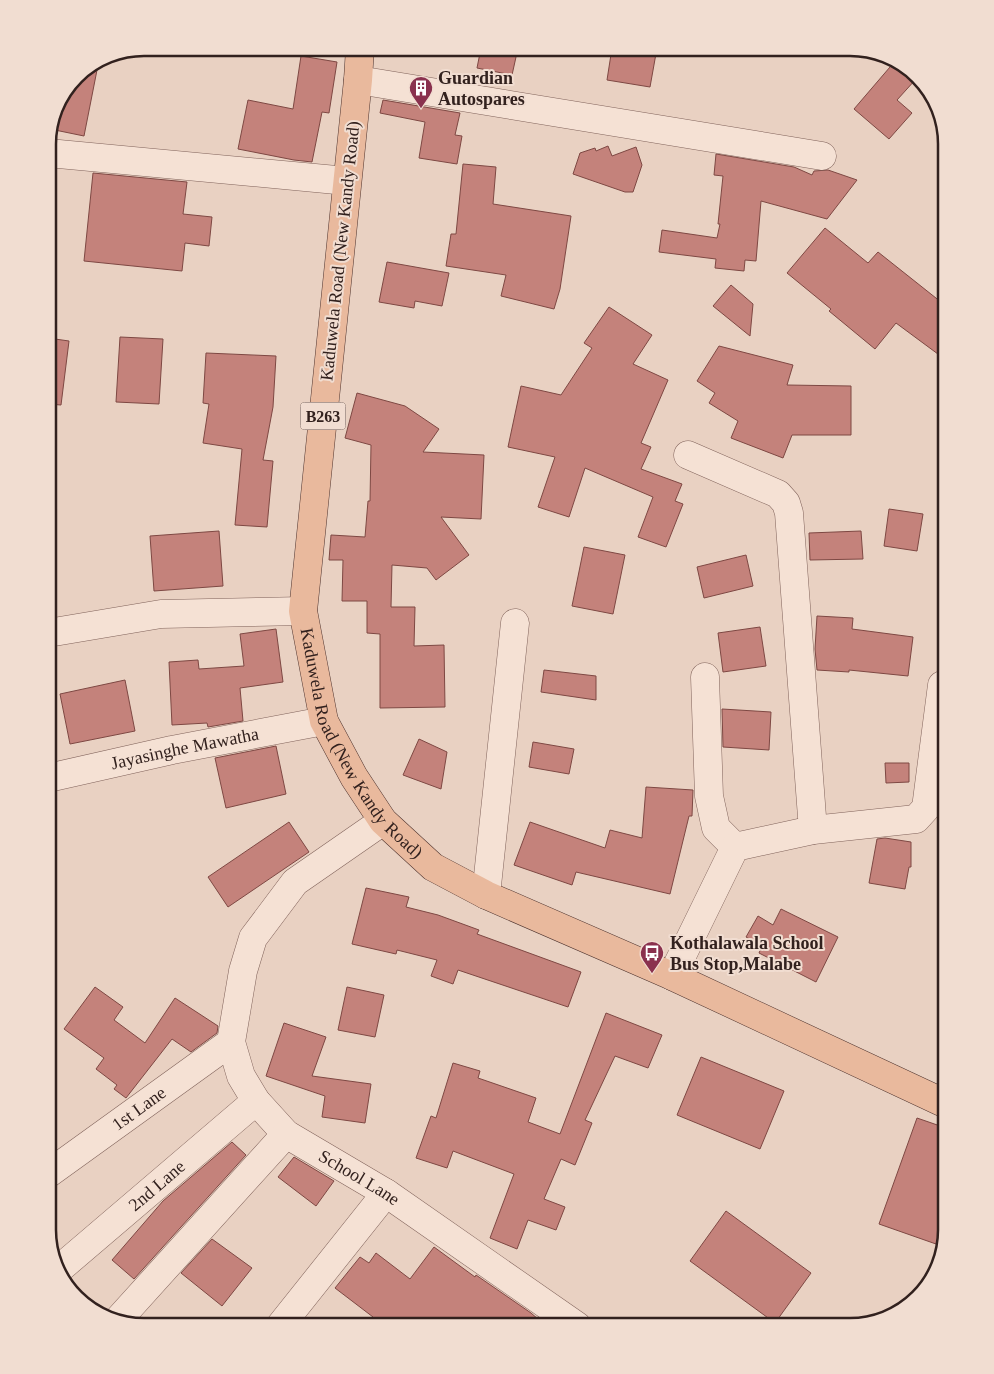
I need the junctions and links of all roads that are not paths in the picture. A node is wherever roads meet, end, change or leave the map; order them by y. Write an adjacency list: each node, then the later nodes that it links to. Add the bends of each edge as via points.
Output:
1 (360, 56): 2 (main road, Kaduwela Road (New Kandy Road) / B263)
2 (358, 80): 4 (street); 5 (main road, Kaduwela Road (New Kandy Road) / B263)
3 (56, 154): 5 (street)
4 (822, 156)
5 (347, 181): 7 (main road, Kaduwela Road (New Kandy Road) / B263)
6 (688, 454): 15 (street, via 778,494 786,503)
7 (303, 611): 9 (street, via 161,614); 12 (main road, Kaduwela Road (New Kandy Road) / B263)
8 (515, 623): 17 (street)
9 (56, 632)
10 (705, 677): 16 (street, via 709,796 716,828)
11 (938, 716): 15 (street, via 926,808 916,819)
12 (324, 721): 13 (street, Jayasinghe Mawatha); 14 (main road, Kaduwela Road (New Kandy Road) / B263)
13 (56, 776)
14 (383, 822): 17 (main road, Kaduwela Road (New Kandy Road) / B263, via 433,867); 19 (street, School Lane, via 295,882 253,938 243,971)
15 (813, 830): 16 (street)
16 (735, 848): 18 (street)
17 (486, 896): 18 (main road, Kaduwela Road (New Kandy Road) / B263)
18 (672, 976): 20 (main road, Kaduwela Road (New Kandy Road) / B263)
19 (231, 1042): 21 (street, School Lane, via 241,1076); 23 (street, 1st Lane)
20 (938, 1100)
21 (256, 1101): 22 (street, School Lane); 25 (street, 2nd Lane)
22 (286, 1134): 24 (street, School Lane); 26 (street)
23 (56, 1168)
24 (386, 1193): 27 (street); 28 (street, School Lane)
25 (64, 1265)
26 (123, 1315)
27 (286, 1318)
28 (566, 1318)

